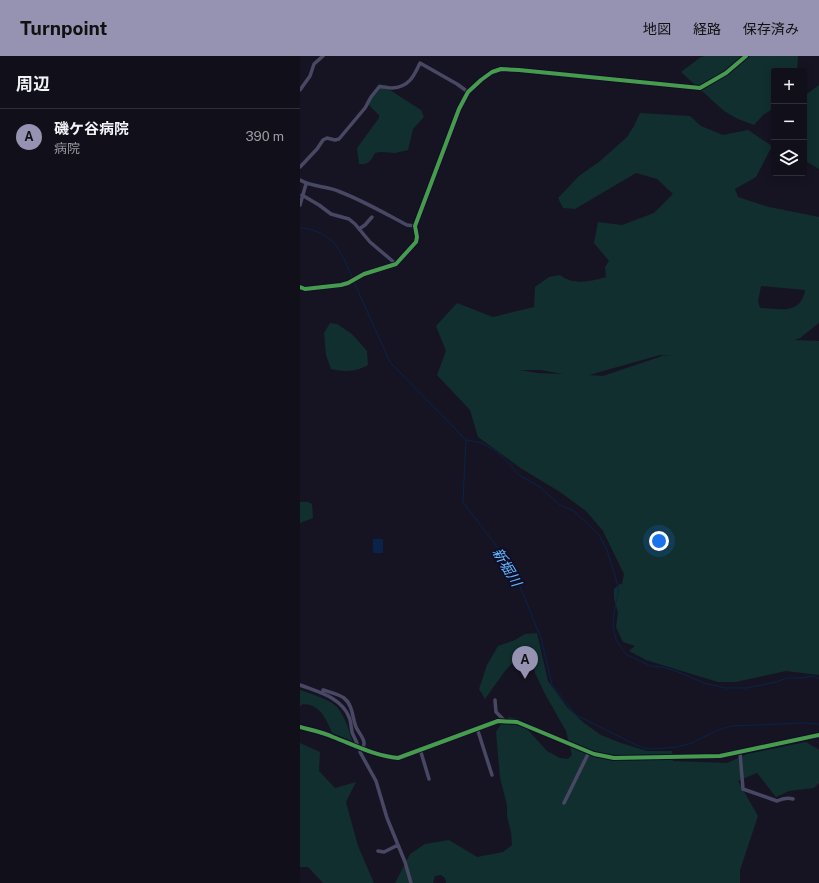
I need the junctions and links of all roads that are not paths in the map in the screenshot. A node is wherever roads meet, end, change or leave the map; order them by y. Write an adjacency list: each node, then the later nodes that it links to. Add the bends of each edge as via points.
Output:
1 (323, 56): 3 (street, via 314,64 310,76)
2 (746, 56): 4 (street, via 726,73 700,88 501,69 492,72)
3 (300, 90)
4 (468, 92): 5 (street, via 420,63 412,80 397,87 379,87 366,108 339,139 323,140); 11 (street, via 459,109)
5 (300, 167)
6 (300, 180): 7 (street)
7 (306, 184): 8 (street); 11 (street, via 336,190 407,225)
8 (302, 195): 9 (street); 12 (street, via 331,214 349,219)
9 (300, 205)
10 (372, 217): 12 (street)
11 (415, 226): 13 (street, via 416,242)
12 (359, 228): 13 (street, via 370,242)
13 (396, 264): 14 (street, via 364,274 341,285 305,289)
14 (300, 287)
15 (300, 685): 22 (street, via 333,698 341,704 349,717 352,732)
16 (323, 690): 22 (street, via 344,698 349,704 356,728 363,739 364,744)
17 (495, 700): 18 (street, via 496,712)
18 (505, 721): 20 (street); 24 (street, via 517,722)
19 (300, 727): 22 (street)
20 (477, 728): 23 (street); 26 (street)
21 (819, 736): 25 (street)
22 (360, 748): 23 (street, via 398,758); 30 (street, via 376,781)
23 (420, 749): 27 (street)
24 (589, 752): 25 (street, via 614,758 720,756); 29 (street)
25 (740, 753): 28 (street, via 743,789 777,801 782,798)
26 (492, 775)
27 (429, 779)
28 (793, 799)
29 (564, 803)
30 (398, 845): 31 (street, via 384,852); 32 (street)
31 (378, 851)
32 (411, 883)

